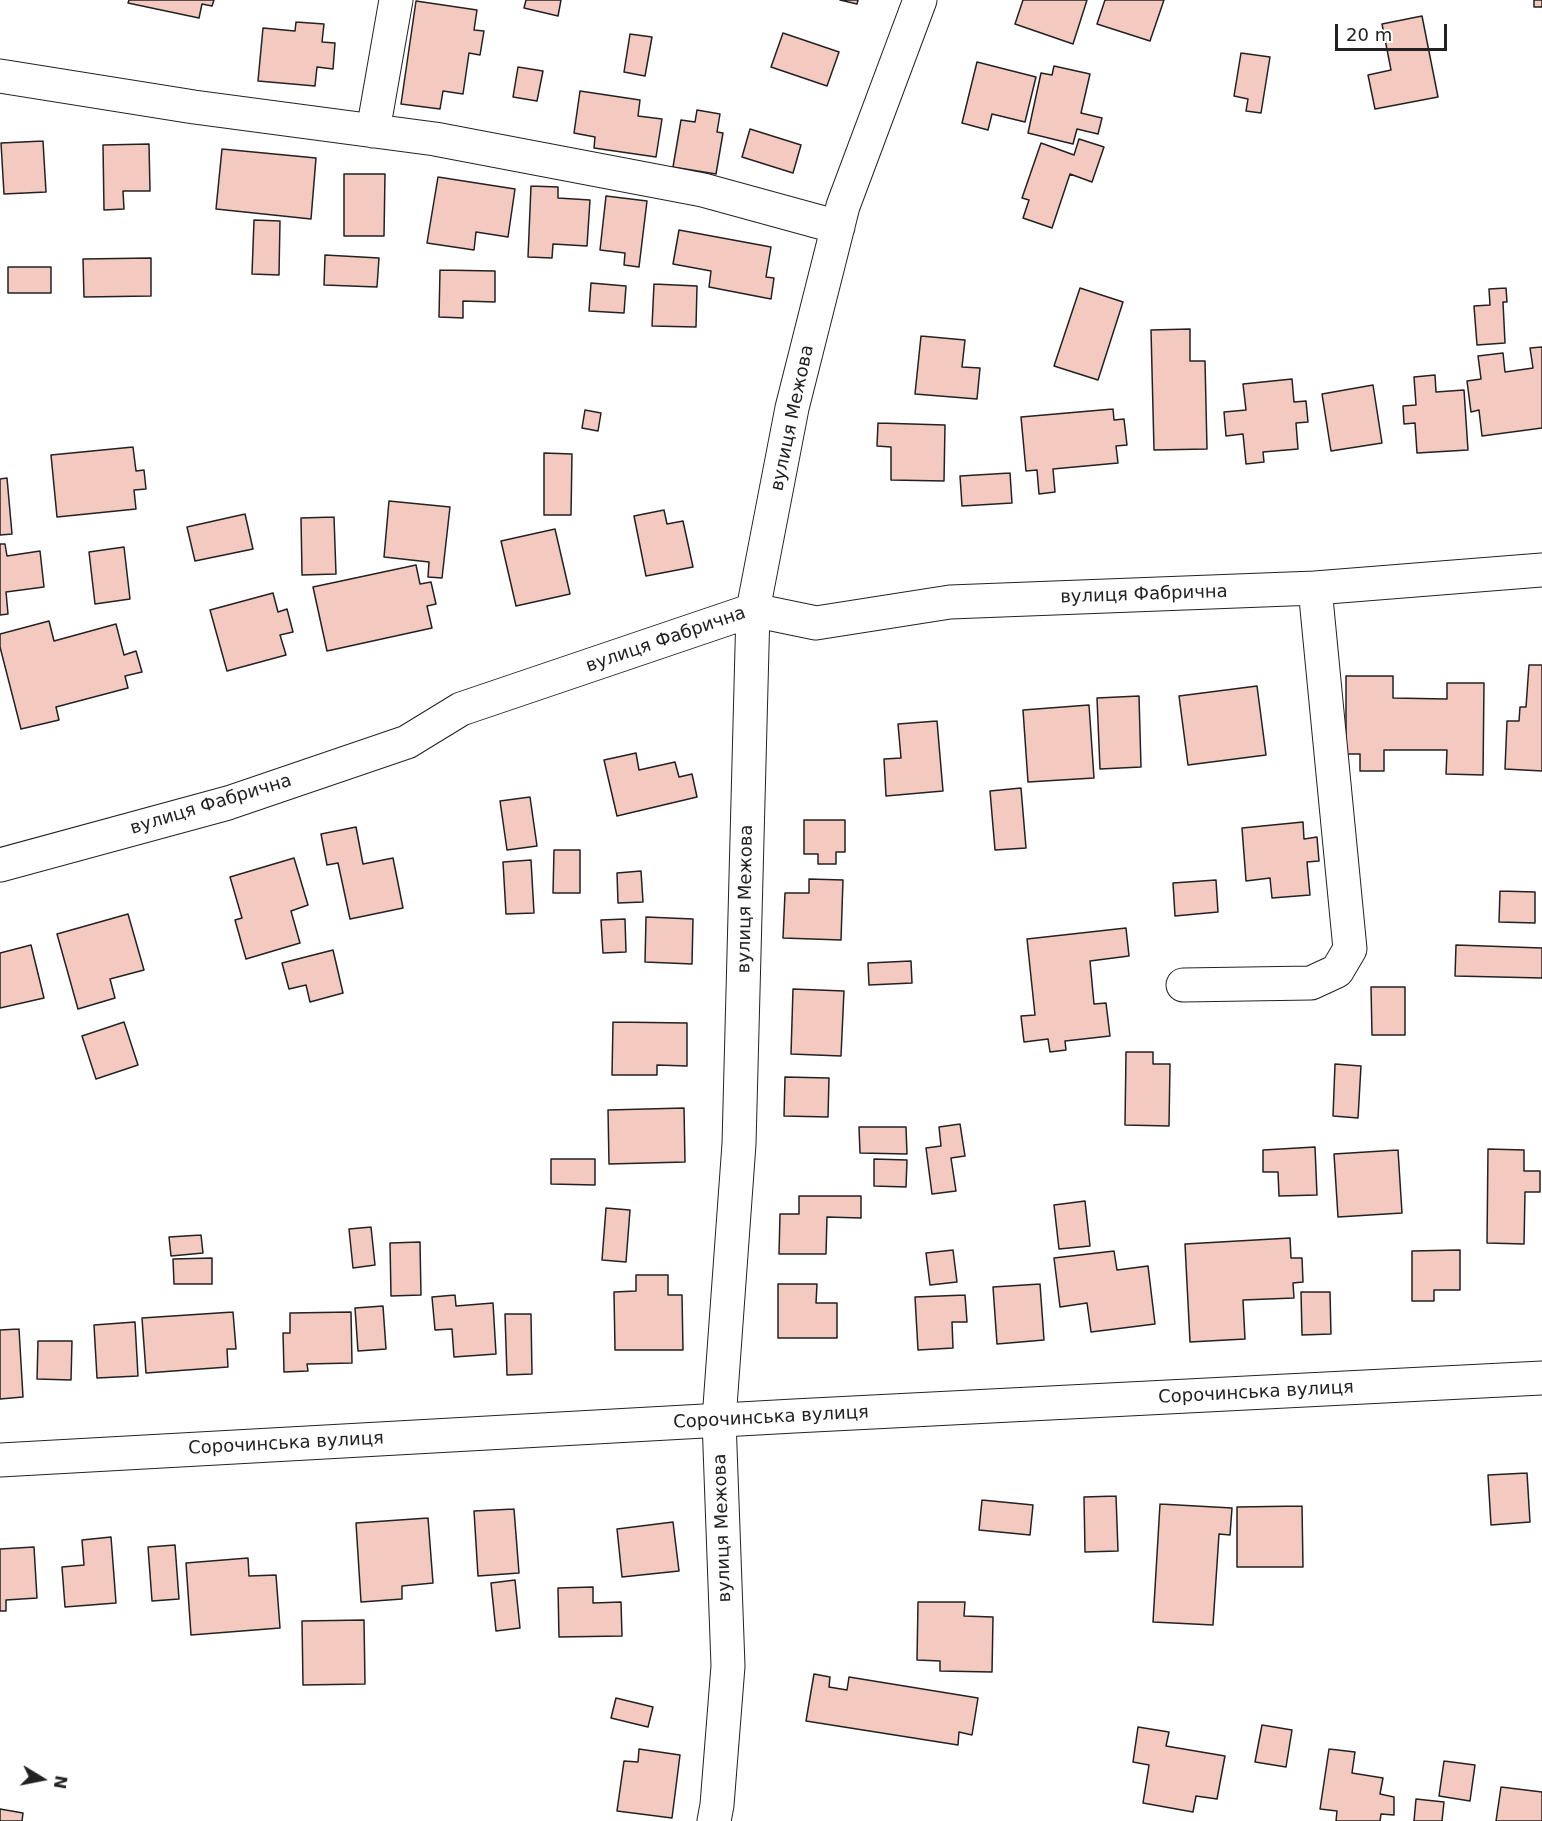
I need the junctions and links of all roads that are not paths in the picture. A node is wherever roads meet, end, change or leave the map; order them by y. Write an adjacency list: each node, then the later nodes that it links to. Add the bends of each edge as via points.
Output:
1 (396, 0): 4 (street)
2 (920, 0): 5 (street, вулиця Межова)
3 (0, 76): 4 (street)
4 (373, 131): 5 (street, via 435,139 703,190)
5 (838, 227): 8 (street, вулиця Межова, via 792,408)
6 (1542, 570): 7 (street, вулиця Фабрична)
7 (1315, 588): 8 (street, вулиця Фабрична, via 950,602 816,623); 10 (street, via 1350,949 1337,971 1311,983)
8 (753, 610): 9 (street, вулиця Фабрична, via 461,709 407,742 239,800); 12 (street, вулиця Межова, via 739,1144)
9 (0, 865)
10 (1183, 985)
11 (1542, 1378): 12 (street, Сорочинська вулиця)
12 (719, 1420): 13 (street, Сорочинська вулиця); 14 (street, вулиця Межова, via 728,1666)
13 (0, 1460)
14 (714, 1821)

